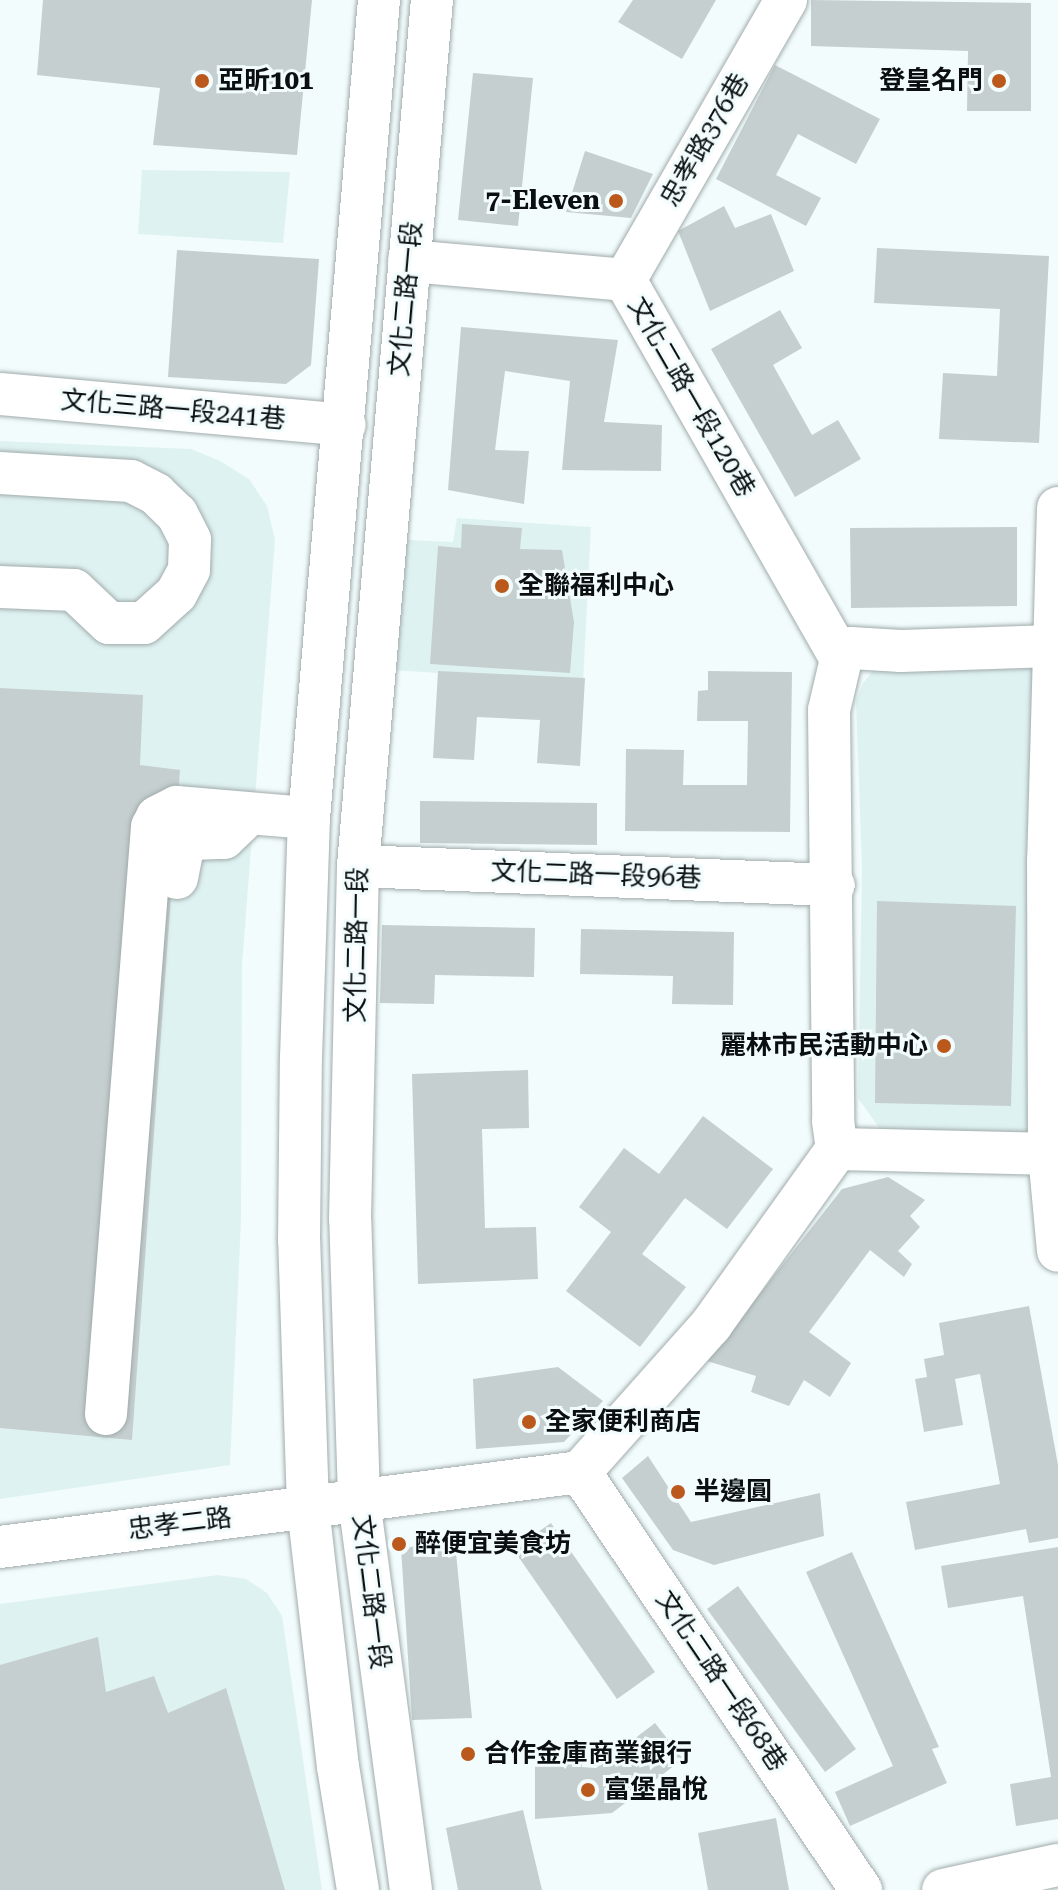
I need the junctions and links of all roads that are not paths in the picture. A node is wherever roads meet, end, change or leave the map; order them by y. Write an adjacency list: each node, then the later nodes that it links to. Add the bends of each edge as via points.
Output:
1 (379, 0): 7 (street, 文化二路一段)
2 (432, 0): 4 (street, 文化二路一段)
3 (786, 0): 5 (street, 忠孝路376巷)
4 (409, 261): 5 (street, 文化二路一段120巷); 16 (street, 文化二路一段)
5 (625, 280): 12 (street, 文化二路一段120巷)
6 (0, 394): 7 (street, 文化三路一段241巷)
7 (345, 425): 15 (street, 文化二路一段)
8 (0, 473): 10 (street, via 131,481 156,494 177,514 190,540 189,570 176,594 144,623 109,623 74,590)
9 (1058, 508): 11 (street)
10 (0, 587)
11 (1053, 646): 12 (street, via 851,648); 20 (street, via 1048,860)
12 (841, 659): 18 (street, via 829,710)
13 (179, 782): 14 (street, via 228,785)
14 (252, 811): 15 (street); 17 (street, via 224,838 184,843); 22 (street, via 177,807 157,817 152,827)
15 (309, 818): 25 (street, 文化二路一段, via 299,1240)
16 (358, 866): 18 (street, 文化二路一段96巷); 24 (street, 文化二路一段, via 350,1219)
17 (177, 878)
18 (834, 885): 19 (street)
19 (837, 1149): 20 (street); 23 (street, via 711,1325)
20 (1054, 1154): 21 (street)
21 (1058, 1251)
22 (106, 1414)
23 (580, 1472): 24 (street); 30 (street, 文化二路一段68巷)
24 (359, 1498): 25 (street, 忠孝二路); 29 (street, 文化二路一段)
25 (308, 1507): 26 (street, 忠孝二路); 28 (street, 文化二路一段)
26 (0, 1547)
27 (1058, 1865): 31 (street)
28 (358, 1890)
29 (411, 1890)
30 (861, 1890)
31 (943, 1890)

